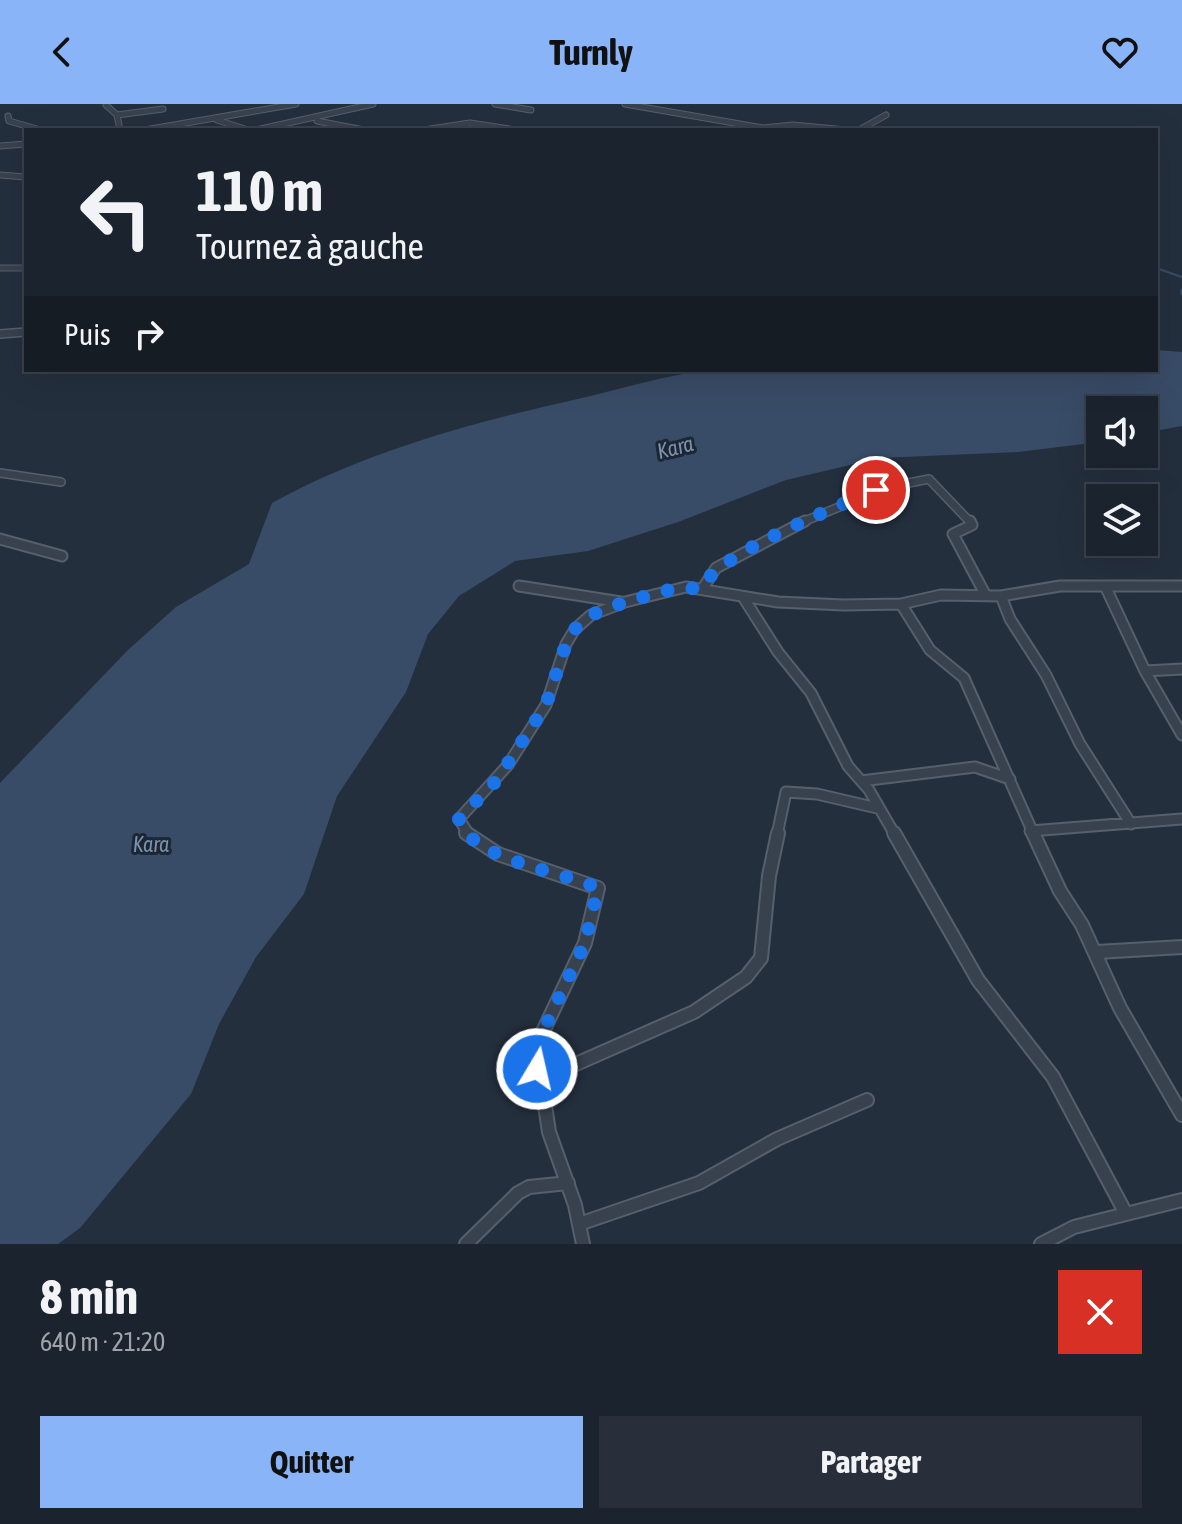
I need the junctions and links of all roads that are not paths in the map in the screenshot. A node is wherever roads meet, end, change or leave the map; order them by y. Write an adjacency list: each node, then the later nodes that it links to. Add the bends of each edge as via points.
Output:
1 (296, 104): 12 (street)
2 (373, 104): 6 (street)
3 (495, 104): 8 (street)
4 (625, 104): 22 (street)
5 (106, 105): 9 (street)
6 (361, 105): 13 (street)
7 (163, 109): 9 (street)
8 (531, 110)
9 (117, 115): 15 (street)
10 (886, 115): 25 (street)
11 (8, 116): 14 (street, via 9,121)
12 (214, 119): 16 (street); 17 (street)
13 (310, 119): 18 (street); 19 (street)
14 (33, 128)
15 (120, 128)
16 (158, 128)
17 (242, 128)
18 (266, 128)
19 (354, 128)
20 (437, 128): 21 (street, via 470,123)
21 (503, 128)
22 (757, 128)
23 (770, 128): 24 (street)
24 (825, 128)
25 (863, 128)
26 (24, 144): 27 (street)
27 (0, 146)
28 (0, 175): 29 (street)
29 (24, 177)
30 (0, 268): 31 (street)
31 (24, 268)
32 (24, 332): 33 (street)
33 (0, 334)
34 (0, 473): 35 (street)
35 (61, 482)
36 (0, 539): 37 (street)
37 (62, 556)
38 (519, 586): 45 (street)
39 (1182, 586): 41 (street)
40 (703, 588): 42 (street, via 716,568 738,554 856,498 919,478 939,486 971,522 953,534); 44 (street); 45 (street, via 673,589)
41 (1106, 588): 43 (street, via 1060,586); 48 (street)
42 (985, 594): 43 (street); 46 (street, via 941,595)
43 (1001, 596): 54 (street, via 1080,744)
44 (743, 597): 46 (street, via 806,604); 51 (street, via 811,693)
45 (625, 602): 58 (street, via 591,615 575,629 546,705 497,780 459,819 467,838 485,850 598,888 585,943 538,1042)
46 (901, 604): 50 (street, via 924,643 958,669 969,686)
47 (1182, 669): 48 (street)
48 (1145, 671): 49 (street)
49 (1182, 735)
50 (1010, 779): 51 (street, via 975,767); 55 (street)
51 (861, 781): 52 (street)
52 (877, 808): 58 (street, via 786,792 756,968 666,1029); 63 (street, via 978,980 1053,1077)
53 (1182, 819): 54 (street)
54 (1131, 824): 55 (street)
55 (1030, 831): 57 (street)
56 (1182, 947): 57 (street)
57 (1097, 952): 60 (street, via 1120,1008)
58 (542, 1079): 61 (street, via 552,1141)
59 (867, 1100): 64 (street, via 777,1139 689,1188)
60 (1182, 1115)
61 (568, 1183): 64 (street); 65 (street, via 518,1193)
62 (1182, 1200): 63 (street)
63 (1125, 1212): 67 (street, via 1074,1227)
64 (582, 1223): 66 (street)
65 (466, 1244)
66 (583, 1244)
67 (1041, 1244)

